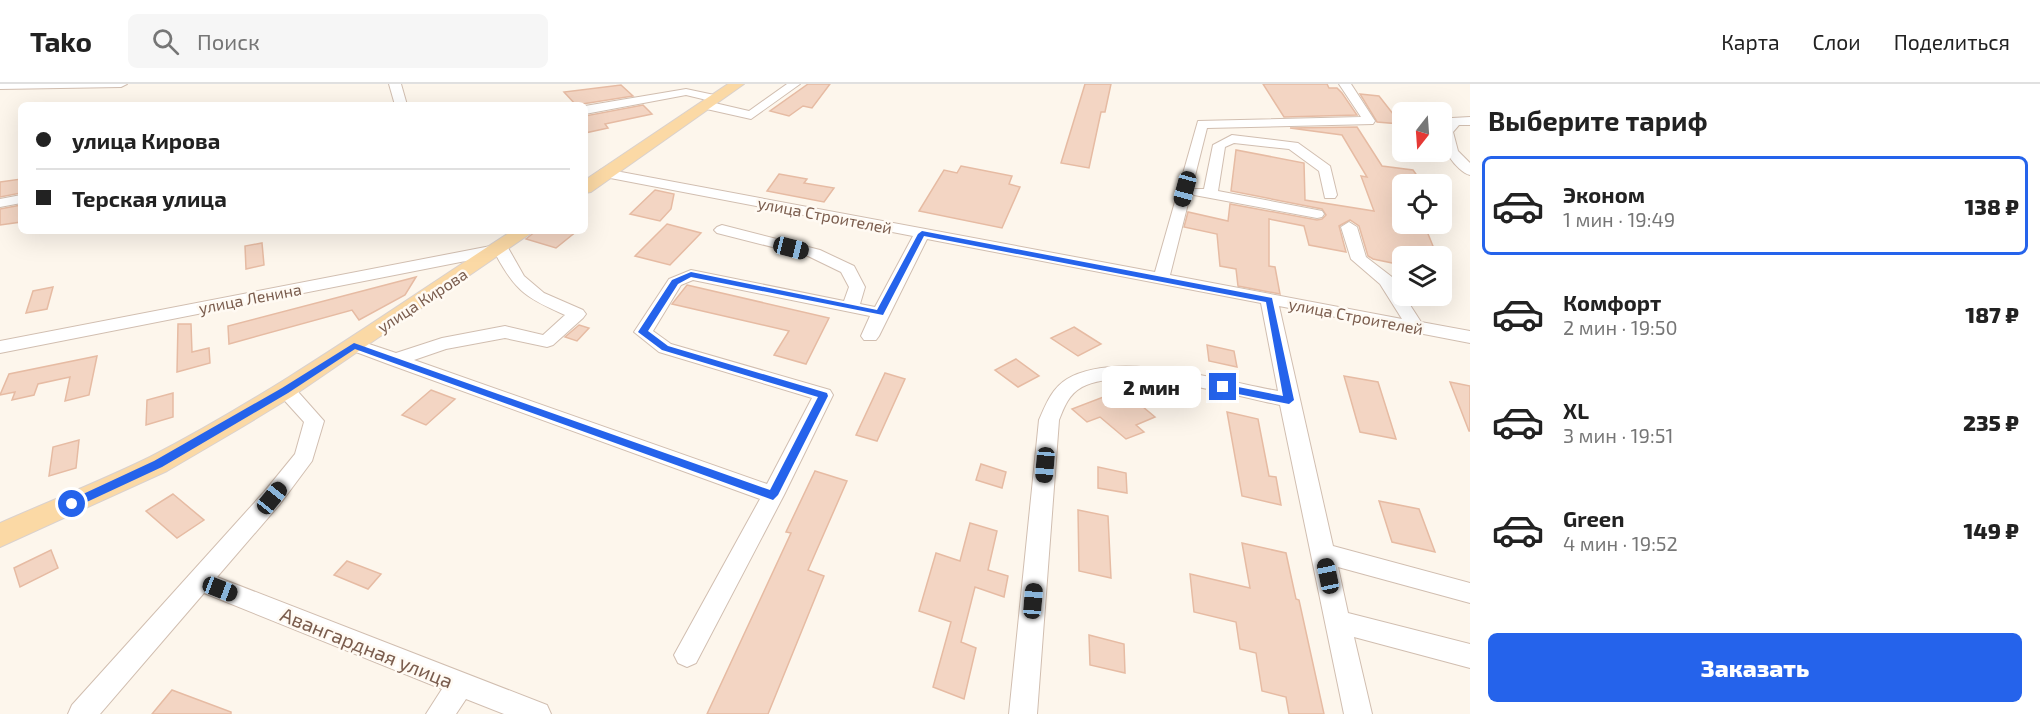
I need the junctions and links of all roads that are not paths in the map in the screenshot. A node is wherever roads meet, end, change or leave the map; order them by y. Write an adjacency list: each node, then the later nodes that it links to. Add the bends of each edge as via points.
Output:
1 (121, 84): 6 (street)
2 (395, 84): 7 (street)
3 (737, 84): 8 (main road)
4 (794, 84): 8 (street, via 751,115)
5 (1345, 84): 14 (street, via 1369,121 1202,124)
6 (0, 86)
7 (400, 102)
8 (711, 102): 9 (street, via 686,92); 12 (main road)
9 (588, 109)
10 (1470, 121): 11 (street, via 1456,121 1447,132 1452,152)
11 (1470, 171)
12 (605, 173): 13 (main road); 23 (street, улица Строителей)
13 (588, 186)
14 (1185, 189): 15 (street); 25 (street)
15 (1210, 194): 16 (street, via 1219,145 1232,139 1293,146 1325,170); 19 (street)
16 (1330, 195)
17 (18, 200): 18 (street)
18 (0, 203)
19 (1317, 214)
20 (1349, 227): 29 (street, via 1359,259 1389,280)
21 (722, 230): 27 (street, via 814,253 848,269 857,287)
22 (521, 234): 24 (main road, улица Кирова)
23 (922, 234): 25 (street, улица Строителей); 28 (street)
24 (501, 249): 32 (main road, улица Кирова); 33 (street, улица Ленина); 34 (street, via 517,279 538,297 577,314 547,341 505,332 442,344)
25 (1161, 279): 26 (street, улица Строителей)
26 (1269, 300): 29 (street, улица Строителей); 36 (street)
27 (850, 308): 28 (street); 37 (street, via 691,275 675,282 643,332 665,348 823,396)
28 (880, 314): 30 (street)
29 (1415, 327): 31 (street, улица Строителей)
30 (870, 336)
31 (1470, 337)
32 (354, 345): 34 (street); 35 (main road, улица Кирова)
33 (0, 347)
34 (395, 360): 37 (street)
35 (285, 390): 39 (main road, улица Кирова, via 158,464); 42 (street, via 314,421 305,456)
36 (1289, 400): 41 (street); 51 (street, via 1134,372 1092,377 1061,393 1049,420)
37 (773, 495): 45 (street)
38 (0, 521): 39 (street)
39 (33, 521): 40 (main road, улица Кирова)
40 (0, 536)
41 (1323, 553): 43 (street); 44 (street)
42 (198, 580): 47 (street, Авангардная улица); 48 (street)
43 (1470, 593)
44 (1337, 621): 46 (street); 52 (street)
45 (687, 655)
46 (1470, 656)
47 (461, 684): 49 (street); 50 (street, Авангардная улица)
48 (82, 714)
49 (440, 714)
50 (537, 714)
51 (1023, 714)
52 (1358, 714)

